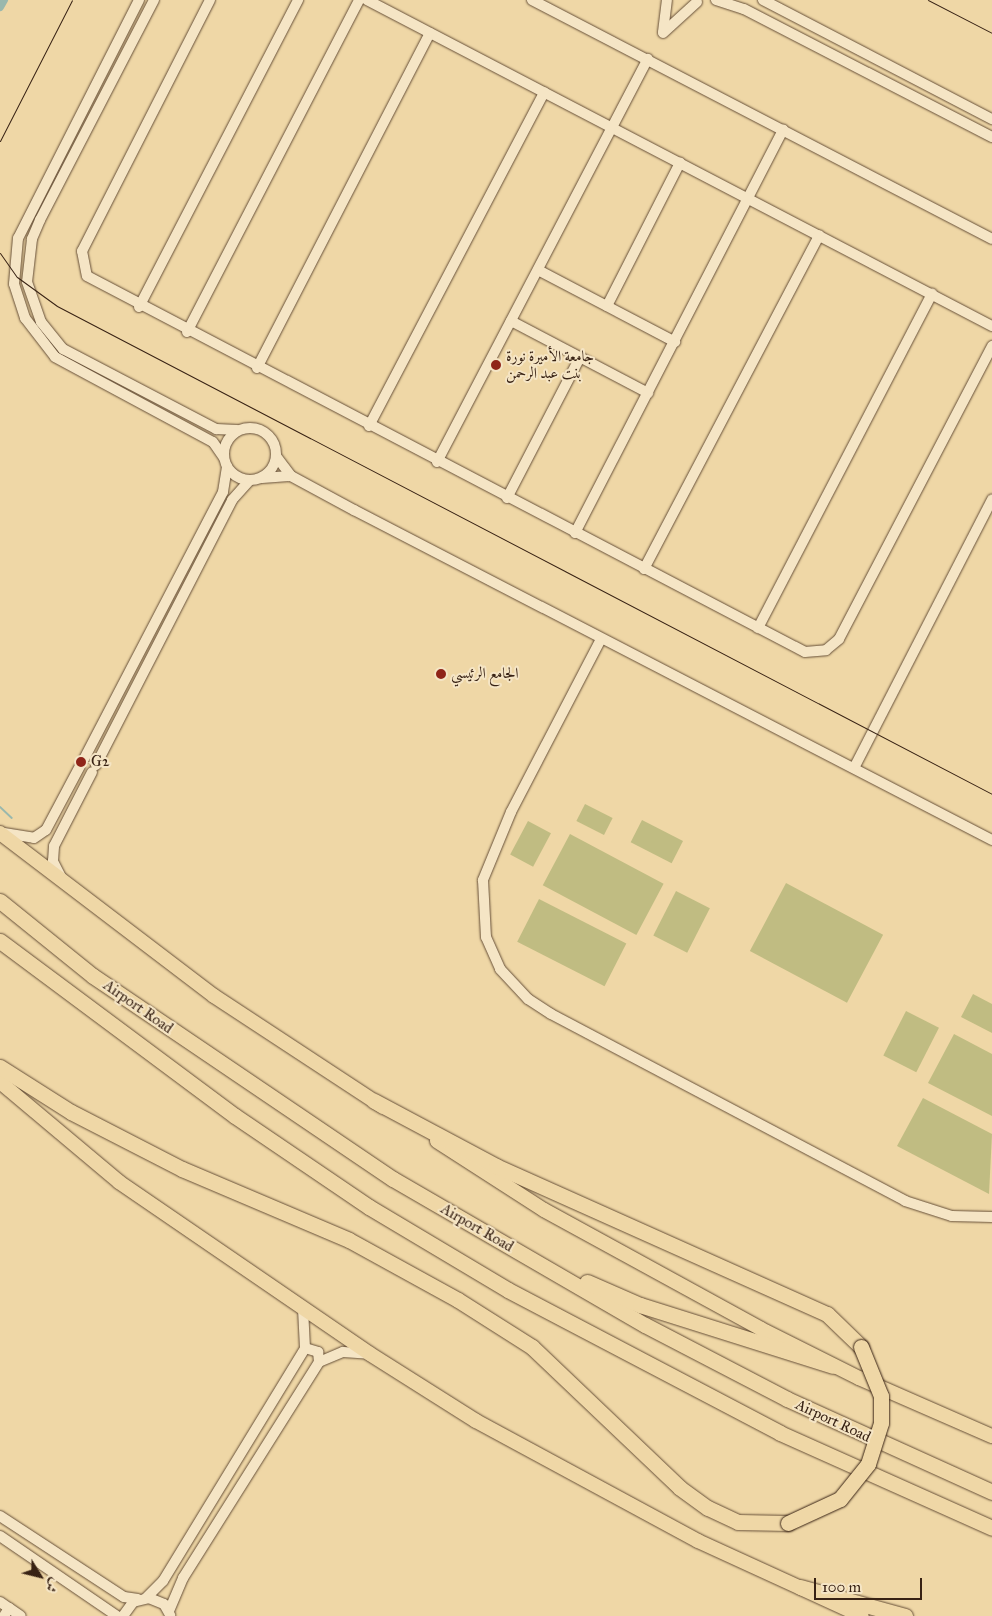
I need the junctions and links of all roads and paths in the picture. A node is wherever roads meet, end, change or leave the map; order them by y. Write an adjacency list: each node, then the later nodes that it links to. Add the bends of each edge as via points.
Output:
1 (139, 0): 39 (street, via 18,238 14,284 25,318 55,357 213,442)
2 (154, 0): 37 (street, via 40,220 32,239 27,282 41,322 63,349 216,429)
3 (210, 0): 26 (street, via 82,251 87,276)
4 (298, 0): 26 (street)
5 (359, 0): 30 (street)
6 (367, 0): 13 (street)
7 (532, 0): 14 (street)
8 (667, 0): 12 (street, via 662,33)
9 (684, 0): 12 (street)
10 (716, 0): 19 (street, via 744,9)
11 (763, 0): 16 (street)
12 (700, 1)
13 (430, 33): 15 (street); 34 (street)
14 (648, 59): 17 (street); 18 (street)
15 (544, 92): 17 (street); 36 (street)
16 (992, 119)
17 (613, 128): 20 (street); 24 (street)
18 (783, 130): 21 (street); 23 (street)
19 (992, 137)
20 (680, 163): 21 (street); 27 (street)
21 (749, 199): 22 (street); 31 (street)
22 (819, 235): 25 (street); 46 (street)
23 (992, 240)
24 (538, 270): 27 (street); 28 (street)
25 (932, 294): 29 (street); 47 (street)
26 (139, 306): 30 (street)
27 (606, 306): 31 (street)
28 (511, 320): 33 (street); 40 (street)
29 (992, 326)
30 (187, 332): 34 (street)
31 (675, 342): 35 (street)
32 (992, 346): 47 (street, via 839,639 826,650 805,652)
33 (580, 357): 35 (street); 43 (street)
34 (257, 368): 36 (street)
35 (648, 393): 45 (street)
36 (370, 426): 40 (street)
37 (237, 430): 38 (street, via 252,428 267,434); 39 (street, via 226,443)
38 (276, 456): 41 (street); 42 (street, via 271,470)
39 (226, 462): 42 (street, via 237,476); 50 (street, via 223,492)
40 (437, 462): 43 (street)
41 (291, 476): 42 (street); 48 (street)
42 (255, 479): 51 (street, via 232,500)
43 (507, 498): 45 (street)
44 (992, 499): 49 (street)
45 (575, 533): 46 (street)
46 (644, 569): 47 (street)
47 (758, 628)
48 (601, 639): 49 (street); 60 (street, via 511,812 482,880 486,937 500,969 523,995 551,1014 905,1201 952,1216)
49 (854, 768): 53 (street)
50 (74, 777): 51 (street); 52 (street, via 46,830 34,838)
51 (86, 784): 54 (street, via 54,846 56,872)
52 (0, 832): 54 (main road)
53 (992, 840)
54 (71, 889): 59 (main road, via 214,996)
55 (0, 901): 61 (highway, Airport Road, via 93,976 239,1078 393,1179)
56 (0, 942): 70 (highway, Airport Road, via 235,1116 370,1207 508,1290 780,1433)
57 (0, 1067): 59 (highway, bridge, via 71,1112 174,1165 349,1240 458,1300 532,1346 680,1488 708,1508 738,1522 788,1523 840,1499 868,1464 881,1423 881,1396 861,1347 827,1314 496,1166)
58 (0, 1082): 62 (main road, via 119,1182)
59 (374, 1101): 66 (main road, via 544,1210)
60 (992, 1217)
61 (518, 1251): 66 (highway, via 640,1305); 68 (highway, Airport Road, via 787,1399)
62 (303, 1308): 63 (street); 64 (main road)
63 (305, 1348): 65 (street, via 318,1352); 73 (street, via 163,1581)
64 (370, 1354): 65 (street, via 343,1352); 72 (main road, via 476,1421 698,1541)
65 (319, 1362): 76 (street, via 184,1578)
66 (834, 1366): 67 (main road)
67 (992, 1436)
68 (992, 1492)
69 (0, 1516): 73 (street, via 124,1597)
70 (992, 1528)
71 (0, 1536): 78 (street)
72 (800, 1587): 80 (main road); 81 (highway)
73 (142, 1599): 76 (street, via 157,1600); 79 (street)
74 (0, 1602): 75 (street)
75 (6, 1612): 77 (street)
76 (170, 1614)
77 (20, 1616)
78 (117, 1616)
79 (123, 1616)
80 (862, 1616)
81 (905, 1616)

